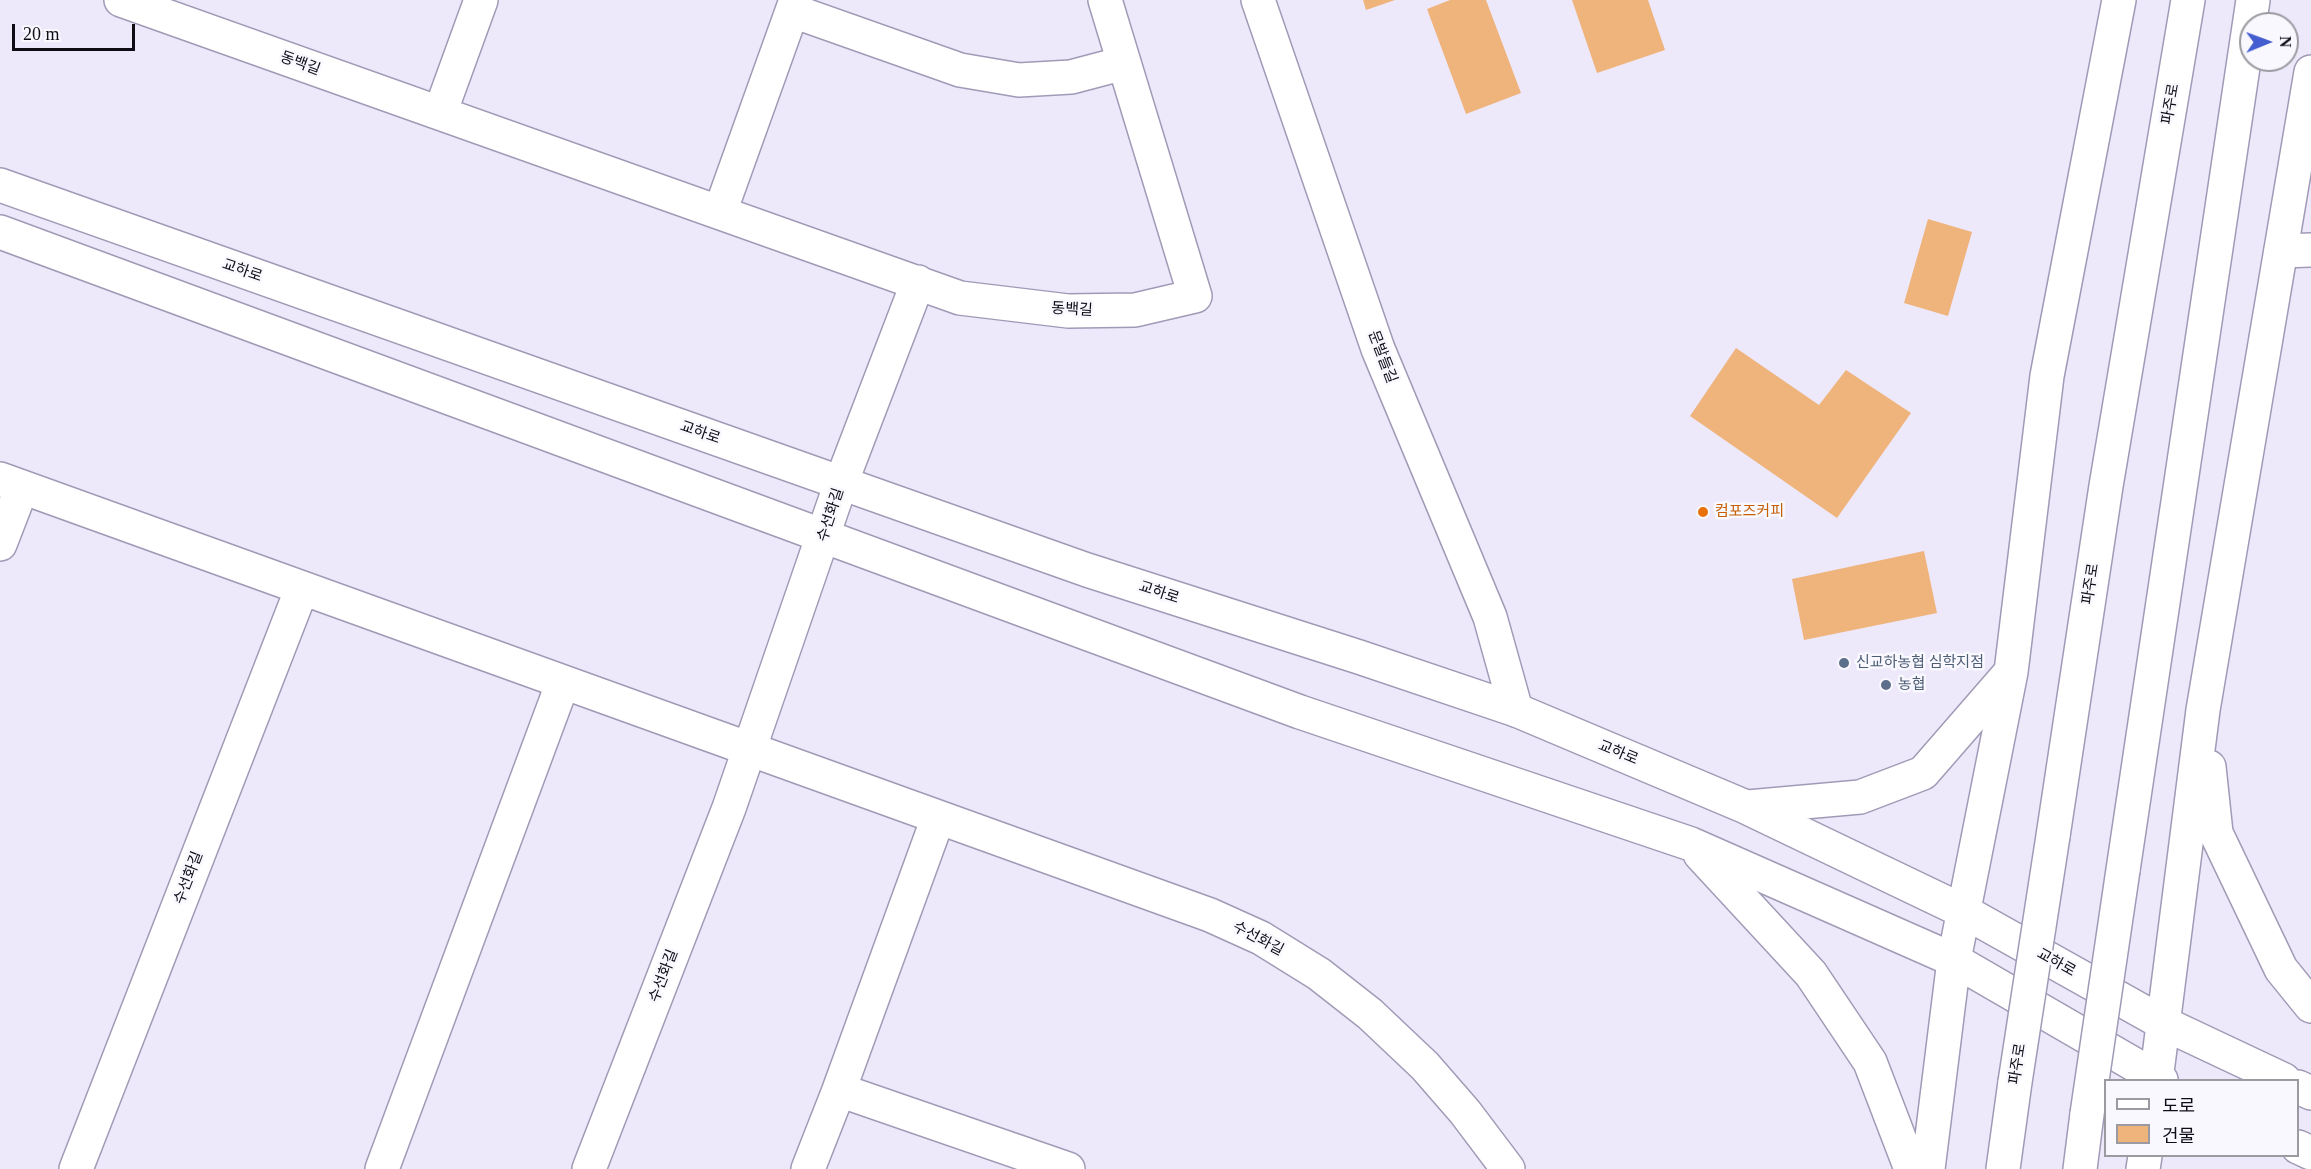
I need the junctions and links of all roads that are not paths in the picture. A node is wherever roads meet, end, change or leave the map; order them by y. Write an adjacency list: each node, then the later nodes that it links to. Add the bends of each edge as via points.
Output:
1 (121, 0): 9 (street, 동백길)
2 (481, 0): 12 (street)
3 (1105, 0): 10 (street, 동백길)
4 (1258, 0): 25 (street, 문발들길, via 1378,349 1490,617)
5 (2120, 0): 23 (street, via 2047,376)
6 (2188, 0): 47 (street, 파주로, bridge, via 2106,486)
7 (2253, 0): 48 (street, bridge)
8 (794, 5): 10 (street, via 960,70 1019,80 1071,77); 14 (street)
9 (163, 7): 12 (street, 동백길)
10 (1124, 63): 17 (street, 동백길, via 1195,296 1136,310 1068,311 960,298)
11 (2311, 72): 16 (street)
12 (440, 113): 14 (street, 동백길)
13 (0, 185): 19 (street, 교하로)
14 (720, 212): 17 (street, 동백길)
15 (0, 232): 20 (street)
16 (2296, 250): 26 (street)
17 (918, 282): 19 (street, 수선화길)
18 (11, 483): 21 (street, 수선화길); 22 (street, 수선화길)
19 (841, 483): 20 (street, 수선화길); 25 (street, 교하로, via 1087,570)
20 (824, 536): 27 (street, 수선화길); 30 (street, via 1300,712)
21 (0, 544)
22 (302, 588): 24 (street, 수선화길); 39 (street, 수선화길)
23 (2011, 672): 28 (street, via 1923,773 1860,797); 31 (street)
24 (563, 682): 27 (street, 수선화길); 40 (street)
25 (1516, 710): 28 (street, 교하로)
26 (2203, 710): 33 (street, via 2216,833 2281,969); 34 (street)
27 (749, 750): 29 (street, 수선화길); 41 (street, 수선화길)
28 (1746, 807): 31 (street, 교하로)
29 (938, 818): 38 (street); 44 (street, 수선화길, via 1210,915 1261,938 1319,974 1370,1014 1425,1066)
30 (1691, 844): 32 (street); 45 (street, via 1811,974 1870,1062)
31 (1964, 911): 32 (street); 34 (street, 교하로)
32 (1954, 960): 35 (street); 46 (street)
33 (2311, 1006)
34 (2163, 1023): 36 (street); 37 (street, 교하로)
35 (2156, 1079)
36 (2158, 1079)
37 (2282, 1079)
38 (839, 1090): 42 (street); 43 (street)
39 (76, 1169)
40 (382, 1169)
41 (589, 1169)
42 (808, 1169)
43 (1068, 1169)
44 (1508, 1169)
45 (1911, 1169)
46 (1928, 1169)
47 (2003, 1169)
48 (2080, 1169)

